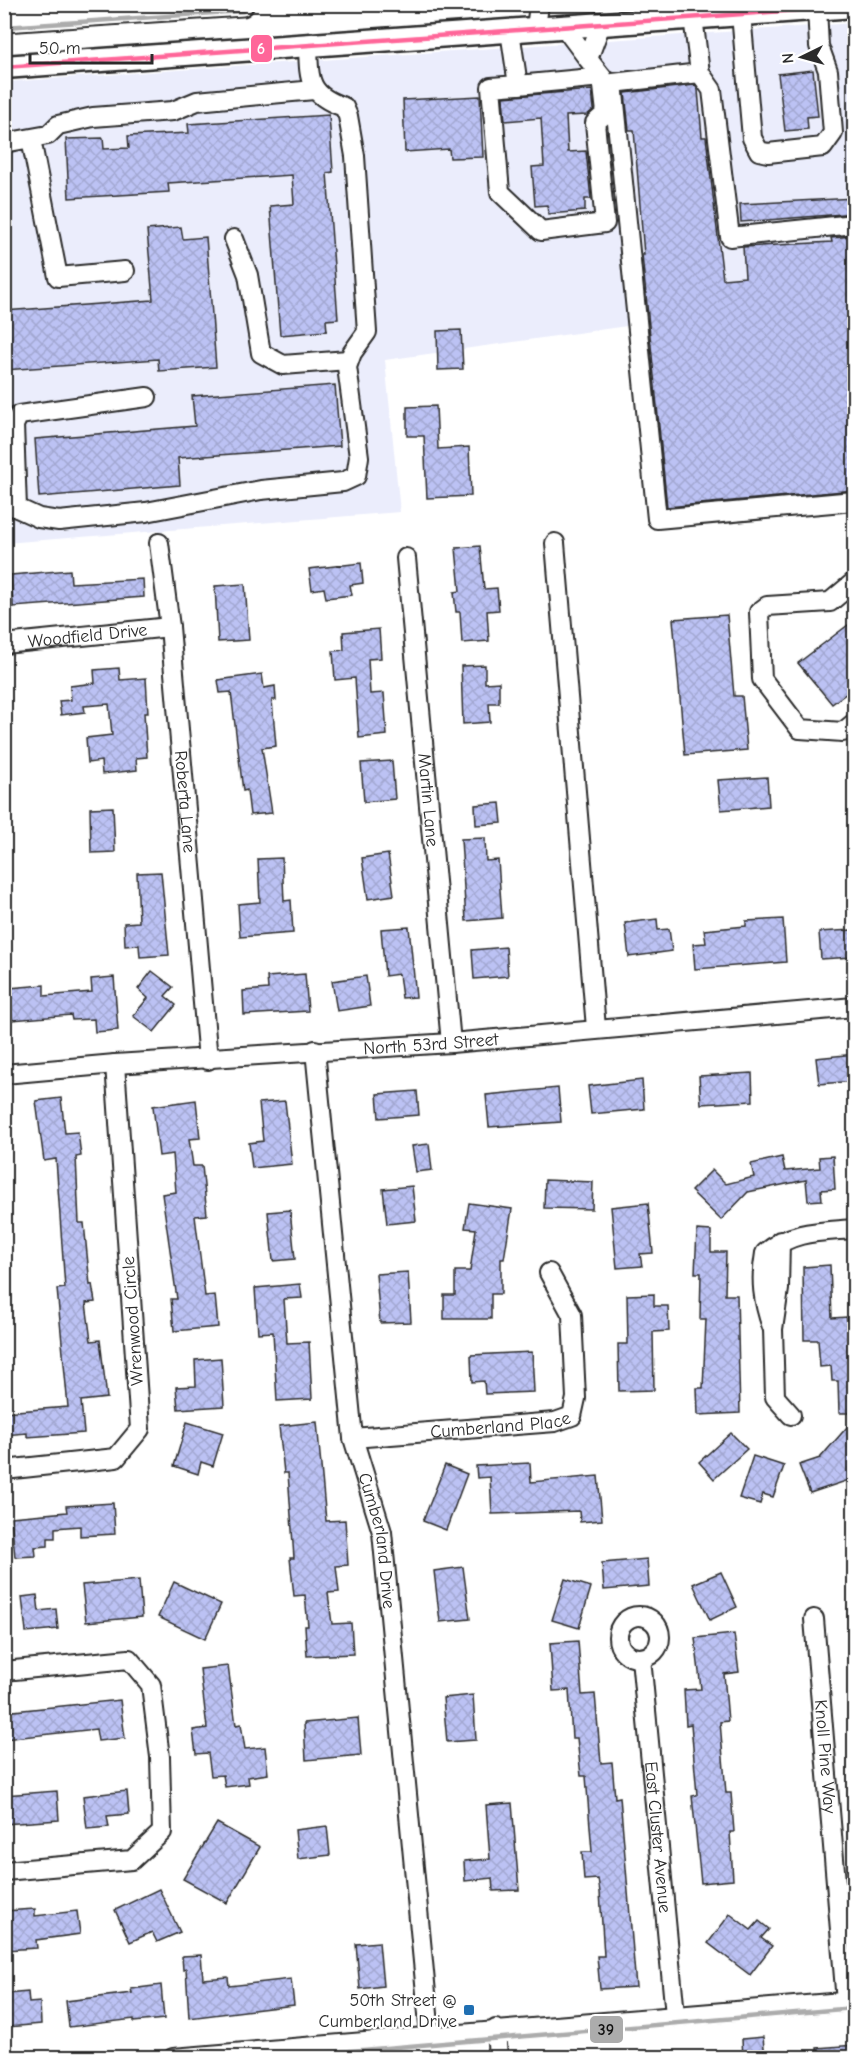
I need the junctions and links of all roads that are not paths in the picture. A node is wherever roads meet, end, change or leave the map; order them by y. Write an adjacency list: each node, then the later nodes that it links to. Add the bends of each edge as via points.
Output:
1 (242, 4): 4 (main road)
2 (539, 4): 11 (street)
3 (855, 6): 5 (main road)
4 (136, 8): 8 (main road)
5 (817, 8): 6 (main road); 6 (street, via 833,133 823,147 768,153 759,151 752,138)
6 (741, 14): 7 (main road)
7 (693, 17): 9 (main road); 16 (street)
8 (4, 20)
9 (601, 24): 10 (main road); 14 (street)
10 (564, 27): 11 (main road); 14 (street)
11 (536, 29): 12 (main road)
12 (510, 31): 13 (main road); 18 (street)
13 (308, 45): 15 (main road); 19 (street)
14 (588, 60): 17 (street)
15 (4, 67)
16 (700, 73): 22 (street, via 712,90 730,237); 28 (street, via 613,83 657,519)
17 (602, 77): 18 (street); 18 (street, via 606,113 595,123 605,223 541,231 500,192 490,87)
18 (518, 85)
19 (314, 90): 20 (street, via 197,101 173,111 93,117 58,125 48,135); 25 (street, via 328,102 344,107 355,156 367,333)
20 (31, 139): 21 (street); 24 (street, via 58,277)
21 (4, 143)
22 (855, 224)
23 (234, 239): 25 (street, via 248,275 261,353 283,365)
24 (125, 271)
25 (348, 360): 29 (street, via 359,457 352,480 261,490 146,512 59,521 39,518)
26 (147, 397): 27 (street)
27 (10, 414): 29 (street, via 14,425)
28 (855, 501)
29 (11, 505)
30 (159, 543): 34 (street, Roberta Lane)
31 (555, 543): 38 (street)
32 (406, 558): 39 (street, Martin Lane)
33 (855, 582): 36 (street, via 830,602 767,606 759,612 762,679 800,729 843,732)
34 (170, 627): 35 (street, Woodfield Drive); 41 (street, Roberta Lane)
35 (4, 645)
36 (855, 723)
37 (855, 1007): 38 (street, North 53rd Street)
38 (596, 1028): 39 (street, North 53rd Street)
39 (451, 1043): 40 (street, North 53rd Street)
40 (315, 1050): 41 (street, North 53rd Street); 47 (street, Cumberland Drive)
41 (208, 1060): 42 (street, North 53rd Street)
42 (115, 1064): 43 (street, North 53rd Street); 48 (street, Wrenwood Circle, via 140,1429 116,1458)
43 (4, 1074)
44 (855, 1229): 46 (street, via 802,1233 780,1241 765,1253 760,1275 772,1329 775,1397)
45 (549, 1273): 47 (street, Cumberland Place, via 572,1315 576,1398 572,1416 555,1422)
46 (791, 1415)
47 (353, 1438): 56 (street, Cumberland Drive, via 382,1532)
48 (4, 1470)
49 (814, 1619): 53 (street, Knoll Pine Way)
50 (641, 1658): 54 (street, East Cluster Avenue)
51 (4, 1671): 52 (street, via 129,1659 151,1685 160,1757 162,1832 132,1860)
52 (4, 1871)
53 (850, 2001): 54 (street)
54 (675, 2015): 55 (street)
55 (496, 2029): 56 (street); 58 (street)
56 (430, 2035): 57 (street)
57 (173, 2058)
58 (498, 2058)

